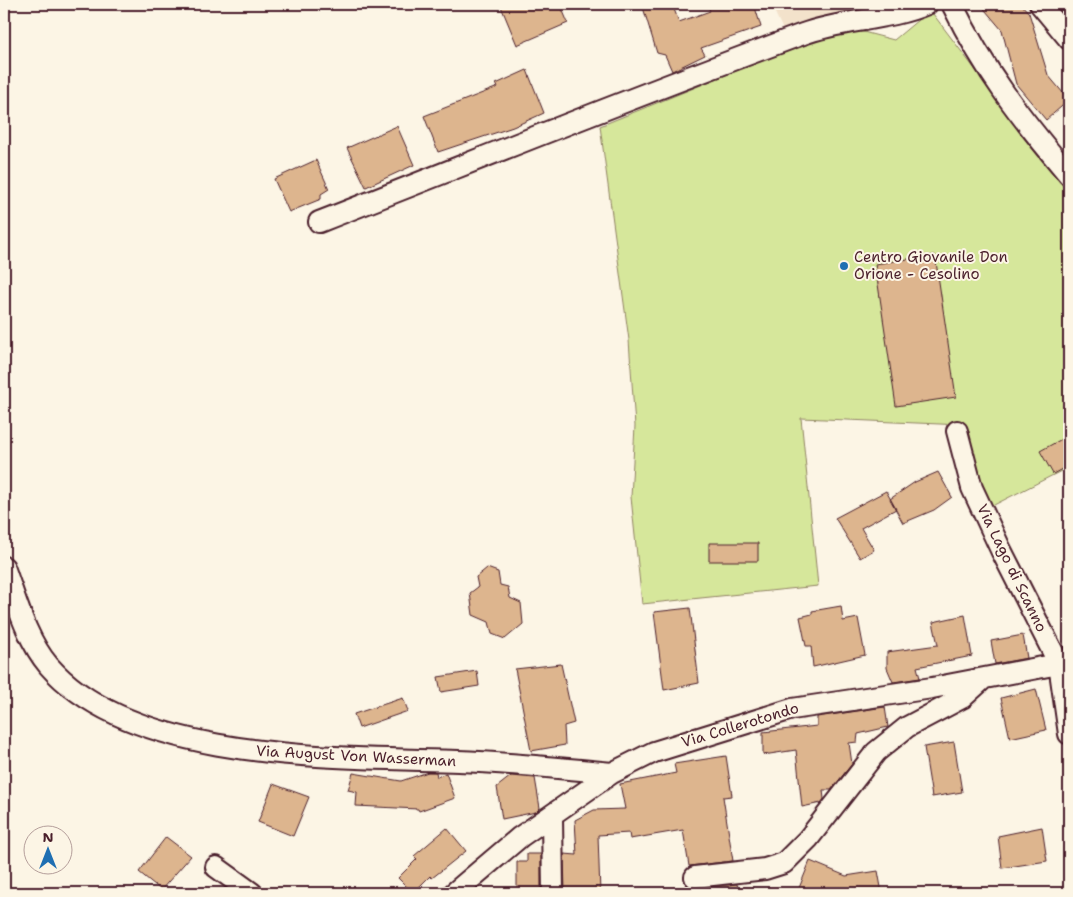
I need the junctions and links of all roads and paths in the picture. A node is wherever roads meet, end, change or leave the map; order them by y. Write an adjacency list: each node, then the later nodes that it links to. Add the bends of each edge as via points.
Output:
1 (927, 4): 6 (street, via 805,33)
2 (952, 4): 5 (street, via 1002,92)
3 (1040, 4): 4 (street)
4 (1069, 40)
5 (1069, 175)
6 (320, 222)
7 (957, 431): 9 (street, Via Lago di Scanno, via 972,488 1000,550)
8 (4, 567): 12 (street, Via August Von Wasserman, via 27,628 49,666 90,700 154,728 207,742 273,752 513,764)
9 (1064, 663): 10 (street, Via Collerotondo); 11 (street, Via Lago di Scanno)
10 (984, 678): 12 (street, Via Collerotondo, via 779,711 660,749); 15 (street, via 962,698 907,727 880,748 791,858 772,868)
11 (1069, 734)
12 (612, 773): 13 (street, Via Collerotondo)
13 (552, 816): 17 (street, Via Collerotondo, via 507,847); 18 (street)
14 (216, 867): 16 (street)
15 (695, 877)
16 (252, 893)
17 (454, 893)
18 (553, 893)

